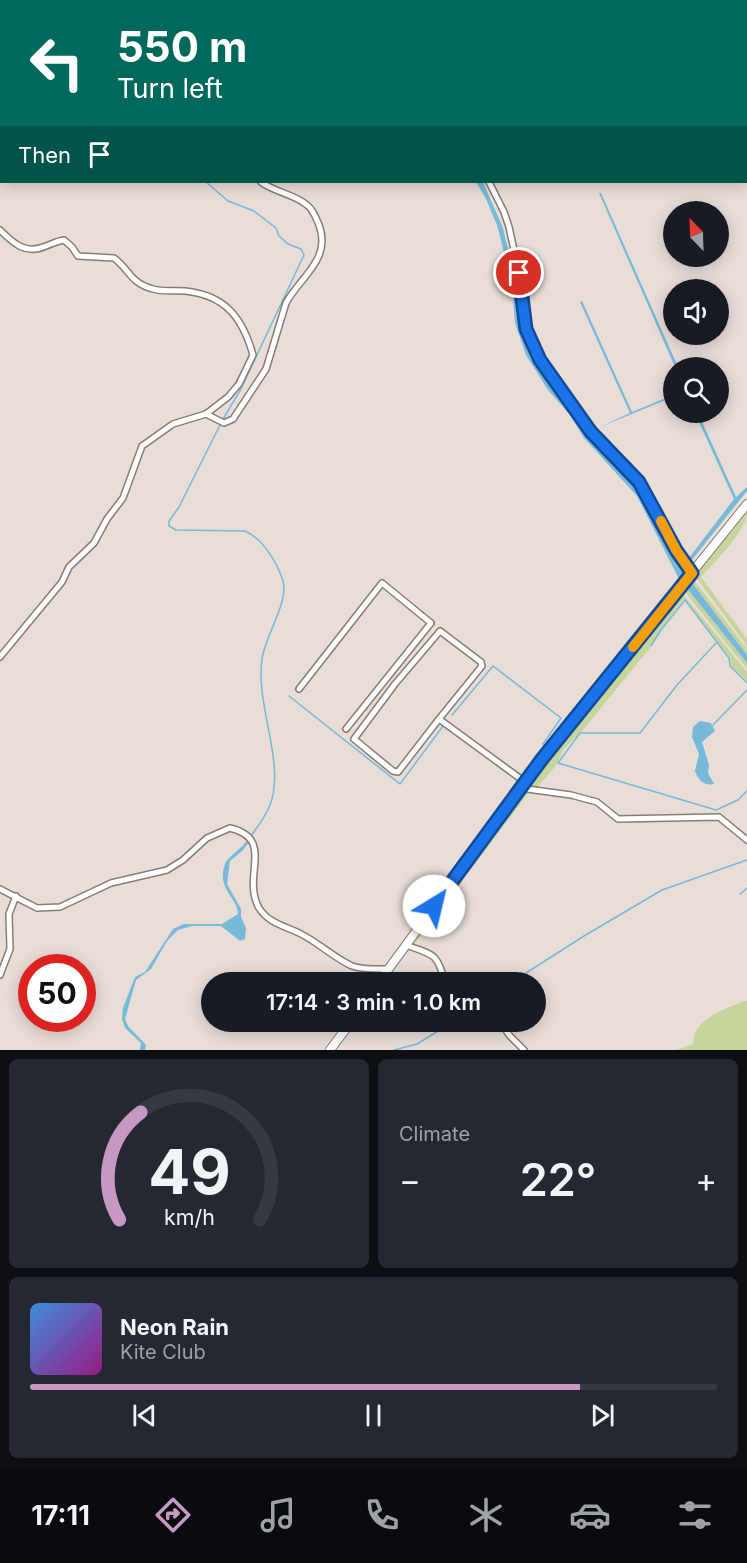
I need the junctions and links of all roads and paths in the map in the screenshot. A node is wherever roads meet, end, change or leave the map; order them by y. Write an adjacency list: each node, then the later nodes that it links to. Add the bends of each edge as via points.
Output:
1 (263, 183): 4 (street, via 310,207 322,233 321,248 313,270 286,303 266,369 233,419 224,423)
2 (490, 183): 6 (street, via 504,212 519,273 526,329 540,360 591,432 639,482)
3 (0, 230): 4 (street, via 12,242 28,249 64,240 78,256 114,258 132,279 153,289 188,291 230,307 253,356 235,390)
4 (206, 414): 9 (street, via 173,424 142,446 123,498 94,543 69,567 62,582)
5 (747, 504): 6 (main road)
6 (691, 575): 17 (main road)
7 (418, 640): 8 (street); 10 (street); 12 (street, via 431,623 382,583)
8 (427, 646): 11 (street); 14 (street, via 441,631 482,664)
9 (0, 657)
10 (387, 679): 11 (street); 13 (street)
11 (395, 684): 15 (street)
12 (298, 689)
13 (357, 716): 15 (street); 16 (street)
14 (439, 719): 15 (street, via 396,772 354,739); 17 (street)
15 (365, 723)
16 (346, 729)
17 (522, 785): 18 (street, via 597,802 618,819 719,818); 21 (main road)
18 (747, 840)
19 (0, 889): 20 (street)
20 (16, 896): 22 (street, via 37,908 60,908 111,883 167,870 207,838 230,828 255,843 252,879 258,906 268,918 352,965); 25 (street, via 9,914 10,949)
21 (406, 945): 22 (main road); 24 (street, via 433,956)
22 (388, 969): 23 (main road)
23 (386, 972)
24 (443, 972)
25 (0, 975)
26 (344, 1032): 28 (main road)
27 (507, 1032): 29 (street)
28 (330, 1050)
29 (524, 1050)

